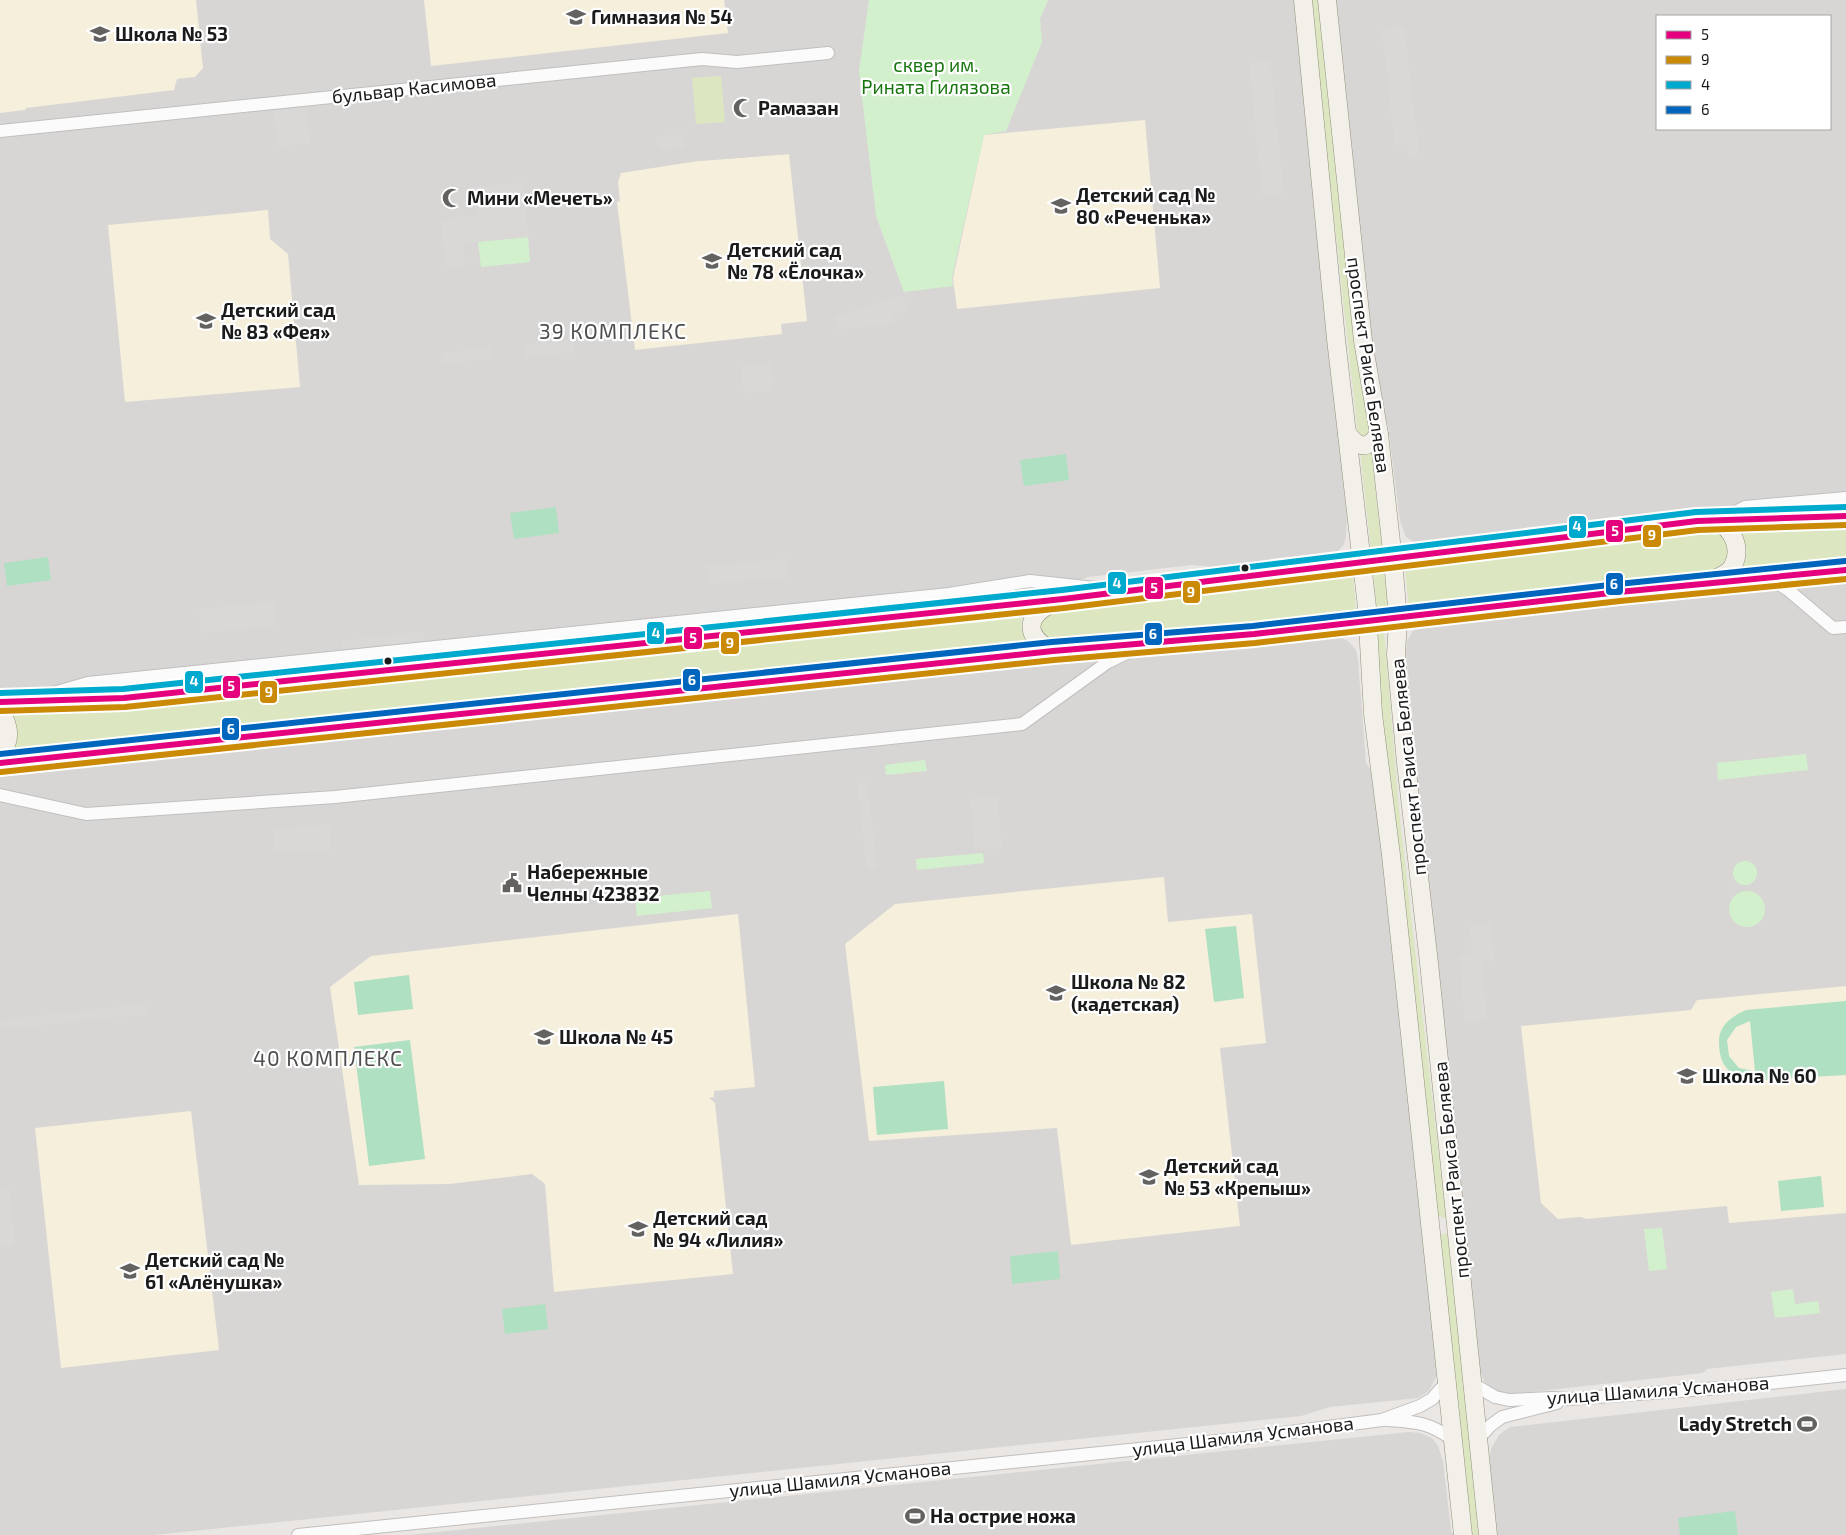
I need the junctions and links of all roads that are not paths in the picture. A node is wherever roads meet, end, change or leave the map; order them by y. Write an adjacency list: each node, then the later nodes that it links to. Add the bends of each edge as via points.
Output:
1 (1303, 0): 5 (main road, проспект Раиса Беляева)
2 (1327, 0): 6 (main road, проспект Раиса Беляева, via 1363,341)
3 (828, 53): 4 (street, бульвар Касимова, via 737,62 685,60)
4 (0, 131)
5 (1347, 433): 6 (main road, via 1360,446 1367,446); 11 (main road, проспект Раиса Беляева)
6 (1379, 434): 10 (main road, проспект Раиса Беляева)
7 (1846, 498): 9 (street, via 1745,507)
8 (1846, 516): 9 (main road)
9 (1719, 520): 10 (main road); 14 (main road, via 1736,541 1737,550 1730,571)
10 (1393, 560): 11 (main road); 17 (main road, проспект Раиса Беляева)
11 (1362, 563): 15 (main road); 18 (main road, проспект Раиса Беляева)
12 (1846, 570): 13 (main road)
13 (1770, 579): 14 (main road); 19 (street, via 1787,589 1833,628)
14 (1709, 583): 17 (main road)
15 (1122, 591): 16 (main road); 22 (street, via 1030,580 948,594 88,683)
16 (1063, 599): 21 (main road, via 1043,608 1034,616 1031,627 1041,645); 22 (main road, via 124,698)
17 (1398, 619): 18 (main road); 28 (main road, проспект Раиса Беляева, via 1396,655 1406,763)
18 (1367, 622): 20 (main road); 29 (main road, проспект Раиса Беляева, via 1373,714)
19 (1846, 628)
20 (1142, 646): 21 (main road); 27 (street, via 1108,662 1022,724 335,797 86,814)
21 (1053, 651): 26 (main road)
22 (27, 701): 23 (main road)
23 (0, 702)
24 (0, 711): 25 (main road, via 9,731 8,741)
25 (0, 755)
26 (0, 763)
27 (0, 795)
28 (1458, 1238): 29 (main road, via 1452,1227 1444,1224 1437,1227); 32 (main road, проспект Раиса Беляева)
29 (1431, 1239): 31 (main road, проспект Раиса Беляева)
30 (1846, 1375): 33 (street, улица Шамиля Усманова)
31 (1447, 1382): 34 (street, улица Шамиля Усманова, via 1432,1399); 36 (main road, проспект Раиса Беляева)
32 (1473, 1384): 33 (street, улица Шамиля Усманова, via 1495,1397 1509,1400); 35 (main road, проспект Раиса Беляева)
33 (1569, 1399): 35 (street, via 1502,1417)
34 (1382, 1420): 36 (street, улица Шамиля Усманова, via 1422,1423 1438,1428); 37 (street, улица Шамиля Усманова, via 1205,1442)
35 (1479, 1438): 39 (main road, проспект Раиса Беляева)
36 (1452, 1439): 38 (main road, проспект Раиса Беляева)
37 (298, 1535)
38 (1463, 1535)
39 (1488, 1535)

